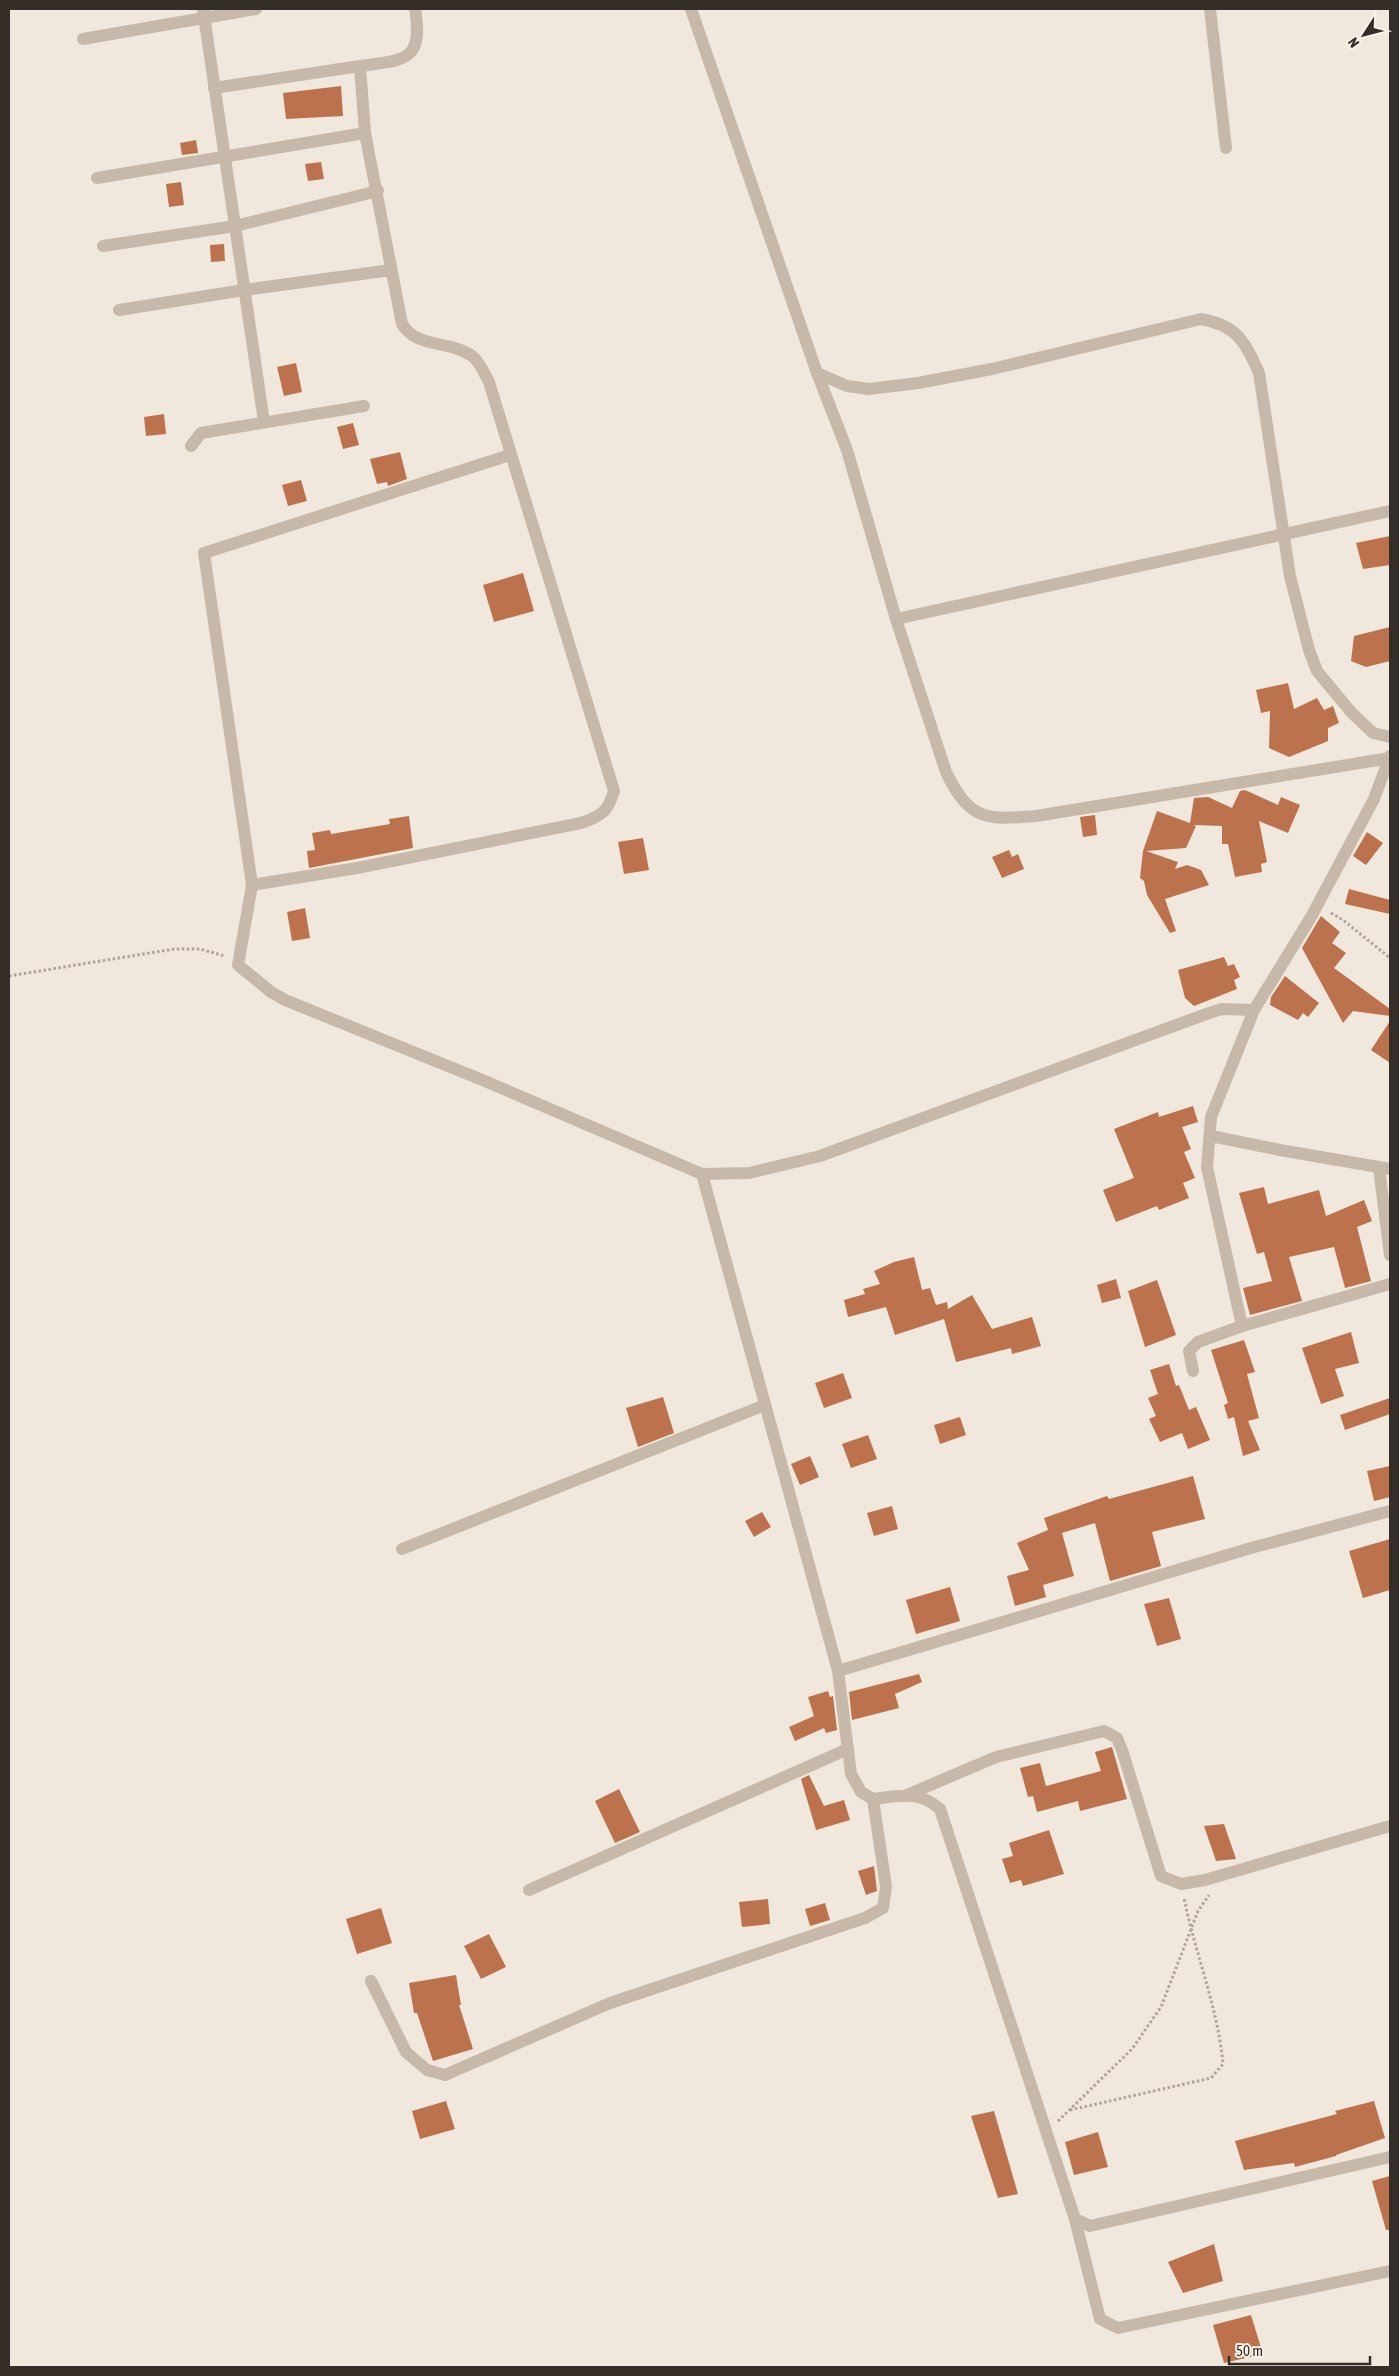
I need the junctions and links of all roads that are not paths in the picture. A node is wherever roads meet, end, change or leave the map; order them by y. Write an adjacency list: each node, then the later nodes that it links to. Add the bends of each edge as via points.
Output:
1 (256, 9): 5 (street)
2 (415, 9): 7 (street, via 417,44 410,54 398,61)
3 (691, 9): 19 (street)
4 (1210, 9): 10 (street)
5 (204, 13): 6 (street); 8 (street)
6 (83, 39)
7 (360, 66): 8 (street); 9 (street)
8 (214, 88): 11 (street)
9 (365, 133): 11 (street); 13 (street)
10 (1226, 148)
11 (224, 158): 12 (street); 14 (street)
12 (97, 178)
13 (378, 191): 14 (street); 16 (street)
14 (235, 226): 15 (street); 17 (street)
15 (103, 246)
16 (391, 270): 17 (street); 23 (street, via 402,324 408,333 460,350 481,366 489,382)
17 (244, 290): 18 (street); 21 (street)
18 (119, 310)
19 (817, 373): 25 (street, via 847,386 868,389 918,384 1201,319 1219,322 1236,333 1248,348 1259,373); 26 (street, via 847,450)
20 (364, 406): 21 (street)
21 (264, 422): 22 (street, via 201,433)
22 (191, 446)
23 (510, 455): 29 (street, via 204,553); 29 (street, via 607,764 614,791 610,806 598,817 581,823 357,868)
24 (1390, 511): 25 (street)
25 (1284, 535): 26 (street); 27 (street, via 1290,576 1317,671 1373,733)
26 (896, 619): 28 (street, via 946,772 955,791 969,807 982,815 999,819 1036,816)
27 (1390, 737)
28 (1390, 757): 30 (street, via 1374,799 1317,906)
29 (252, 885): 33 (street, via 238,965 271,992)
30 (1254, 1010): 31 (street, via 1211,1117); 33 (street, via 1222,1009 1209,1013 820,1156 749,1173)
31 (1211, 1136): 32 (street); 36 (street, via 1207,1167)
32 (1384, 1168): 34 (street)
33 (702, 1174): 38 (street)
34 (1390, 1255)
35 (1390, 1284): 36 (street)
36 (1242, 1326): 37 (street, via 1198,1342 1189,1351)
37 (1193, 1371)
38 (766, 1405): 40 (street); 41 (street)
39 (1390, 1511): 41 (street, via 1251,1548)
40 (402, 1549)
41 (838, 1671): 42 (street)
42 (848, 1749): 44 (street, via 851,1774 861,1792); 46 (street)
43 (907, 1795): 44 (street); 45 (street, via 996,1757 1104,1731 1117,1738 1122,1750 1161,1876 1181,1884 1220,1876); 49 (street, via 929,1799 940,1809)
44 (873, 1799): 47 (street, via 886,1887 883,1908 865,1918 610,2003 445,2075 427,2070 406,2052)
45 (1390, 1826)
46 (529, 1890)
47 (371, 1982)
48 (1390, 2157): 49 (street, via 1090,2226)
49 (1075, 2219): 50 (street, via 1100,2319 1118,2328)
50 (1390, 2271)

